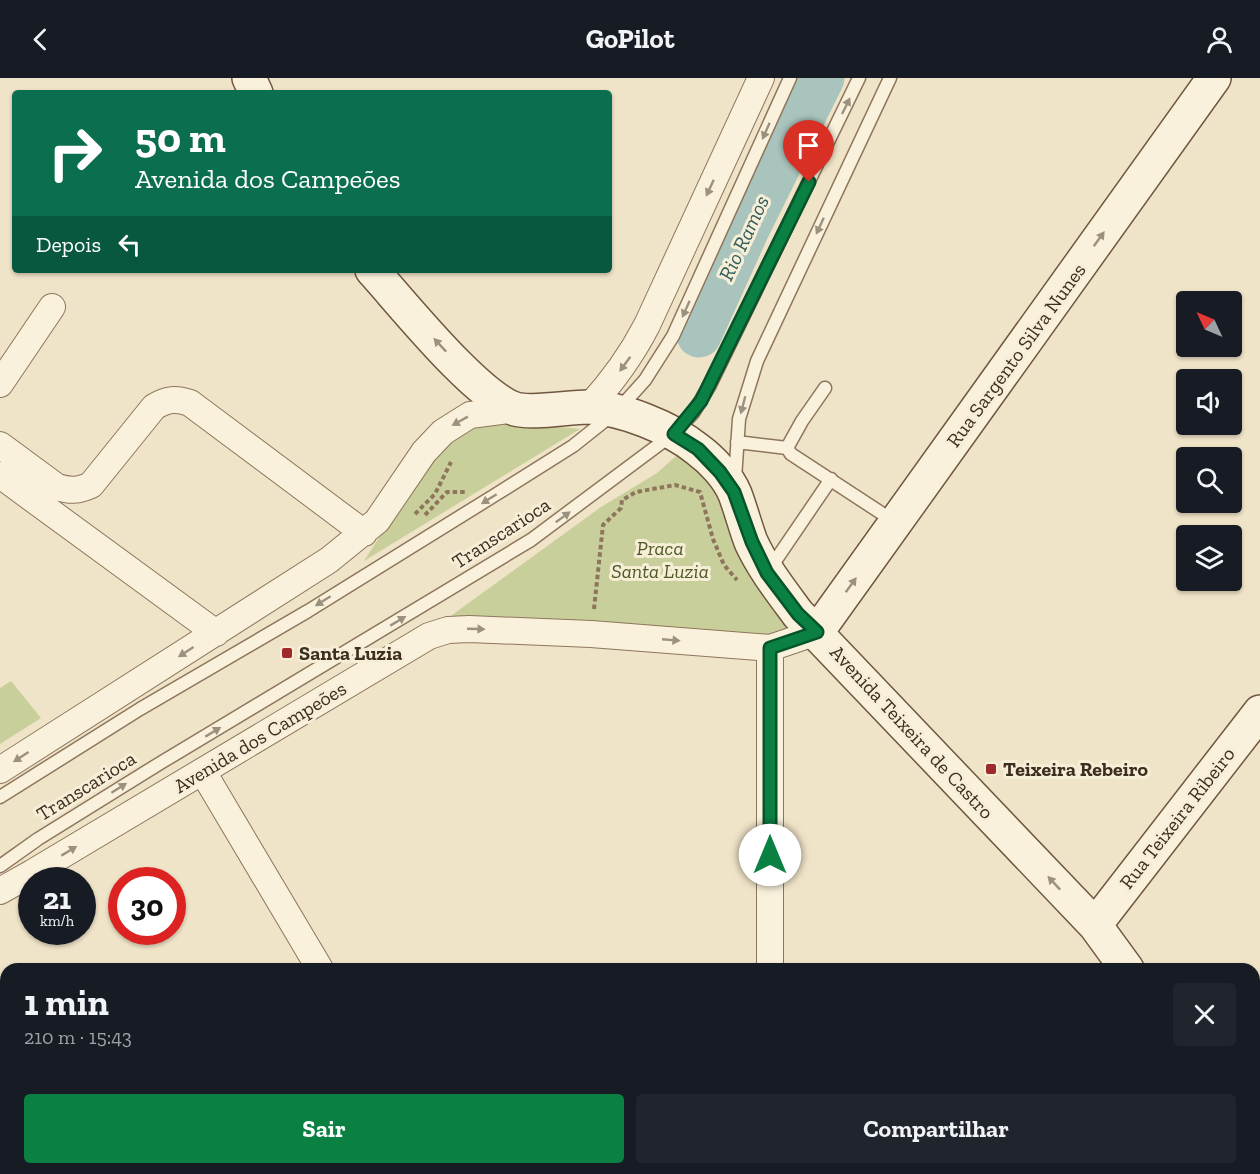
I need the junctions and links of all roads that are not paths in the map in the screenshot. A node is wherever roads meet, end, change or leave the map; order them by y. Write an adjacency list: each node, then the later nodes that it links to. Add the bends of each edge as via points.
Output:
1 (761, 78): 11 (street, one-way to 11, via 642,336 610,384)
2 (790, 78): 11 (lane, Transcarioca, one-way to 11, via 673,336 645,380)
3 (859, 78): 12 (lane, Transcarioca, one-way to 3, via 710,385)
4 (890, 78): 13 (lane, one-way to 13, via 757,361 739,419)
5 (1214, 78): 19 (street, Rua Sargento Silva Nunes, one-way to 5)
6 (375, 273): 10 (street, one-way to 6, via 471,378)
7 (52, 307): 8 (street)
8 (0, 384)
9 (825, 388): 15 (lane)
10 (516, 409): 11 (street, Avenida Teixeira de Castro); 20 (street, one-way to 20, via 470,415 443,432)
11 (603, 409): 12 (street, Avenida Teixeira de Castro); 28 (lane, Transcarioca, one-way to 28, via 573,446)
12 (674, 434): 18 (street, Avenida Teixeira de Castro, via 707,457); 29 (lane, Transcarioca, one-way to 12, via 162,762 531,540)
13 (737, 442): 15 (lane); 18 (lane)
14 (0, 445): 20 (street, via 57,487 80,490 90,485 154,407 166,400 179,400 190,404)
15 (787, 448): 17 (lane)
16 (0, 475): 23 (street)
17 (831, 479): 19 (lane); 21 (lane)
18 (734, 492): 21 (street, Avenida Teixeira de Castro, via 752,542)
19 (896, 522): 22 (street, Rua Sargento Silva Nunes, one-way to 19)
20 (364, 533): 23 (street)
21 (752, 577): 22 (street, Avenida Teixeira de Castro)
22 (817, 632): 24 (street, Avenida dos Campeões); 31 (street, Avenida Teixeira de Castro, one-way to 22)
23 (216, 633): 26 (street, one-way to 26)
24 (770, 648): 27 (street, Avenida dos Campeões, one-way to 24, via 429,636 448,630 591,634); 33 (street)
25 (1260, 712): 31 (street, Rua Teixeira Ribeiro)
26 (0, 770)
27 (202, 772): 30 (street, Avenida dos Campeões, one-way to 27); 32 (street)
28 (0, 797)
29 (0, 866)
30 (0, 891)
31 (1095, 925): 34 (street, Avenida Teixeira de Castro)
32 (316, 963)
33 (770, 963)
34 (1123, 963)

